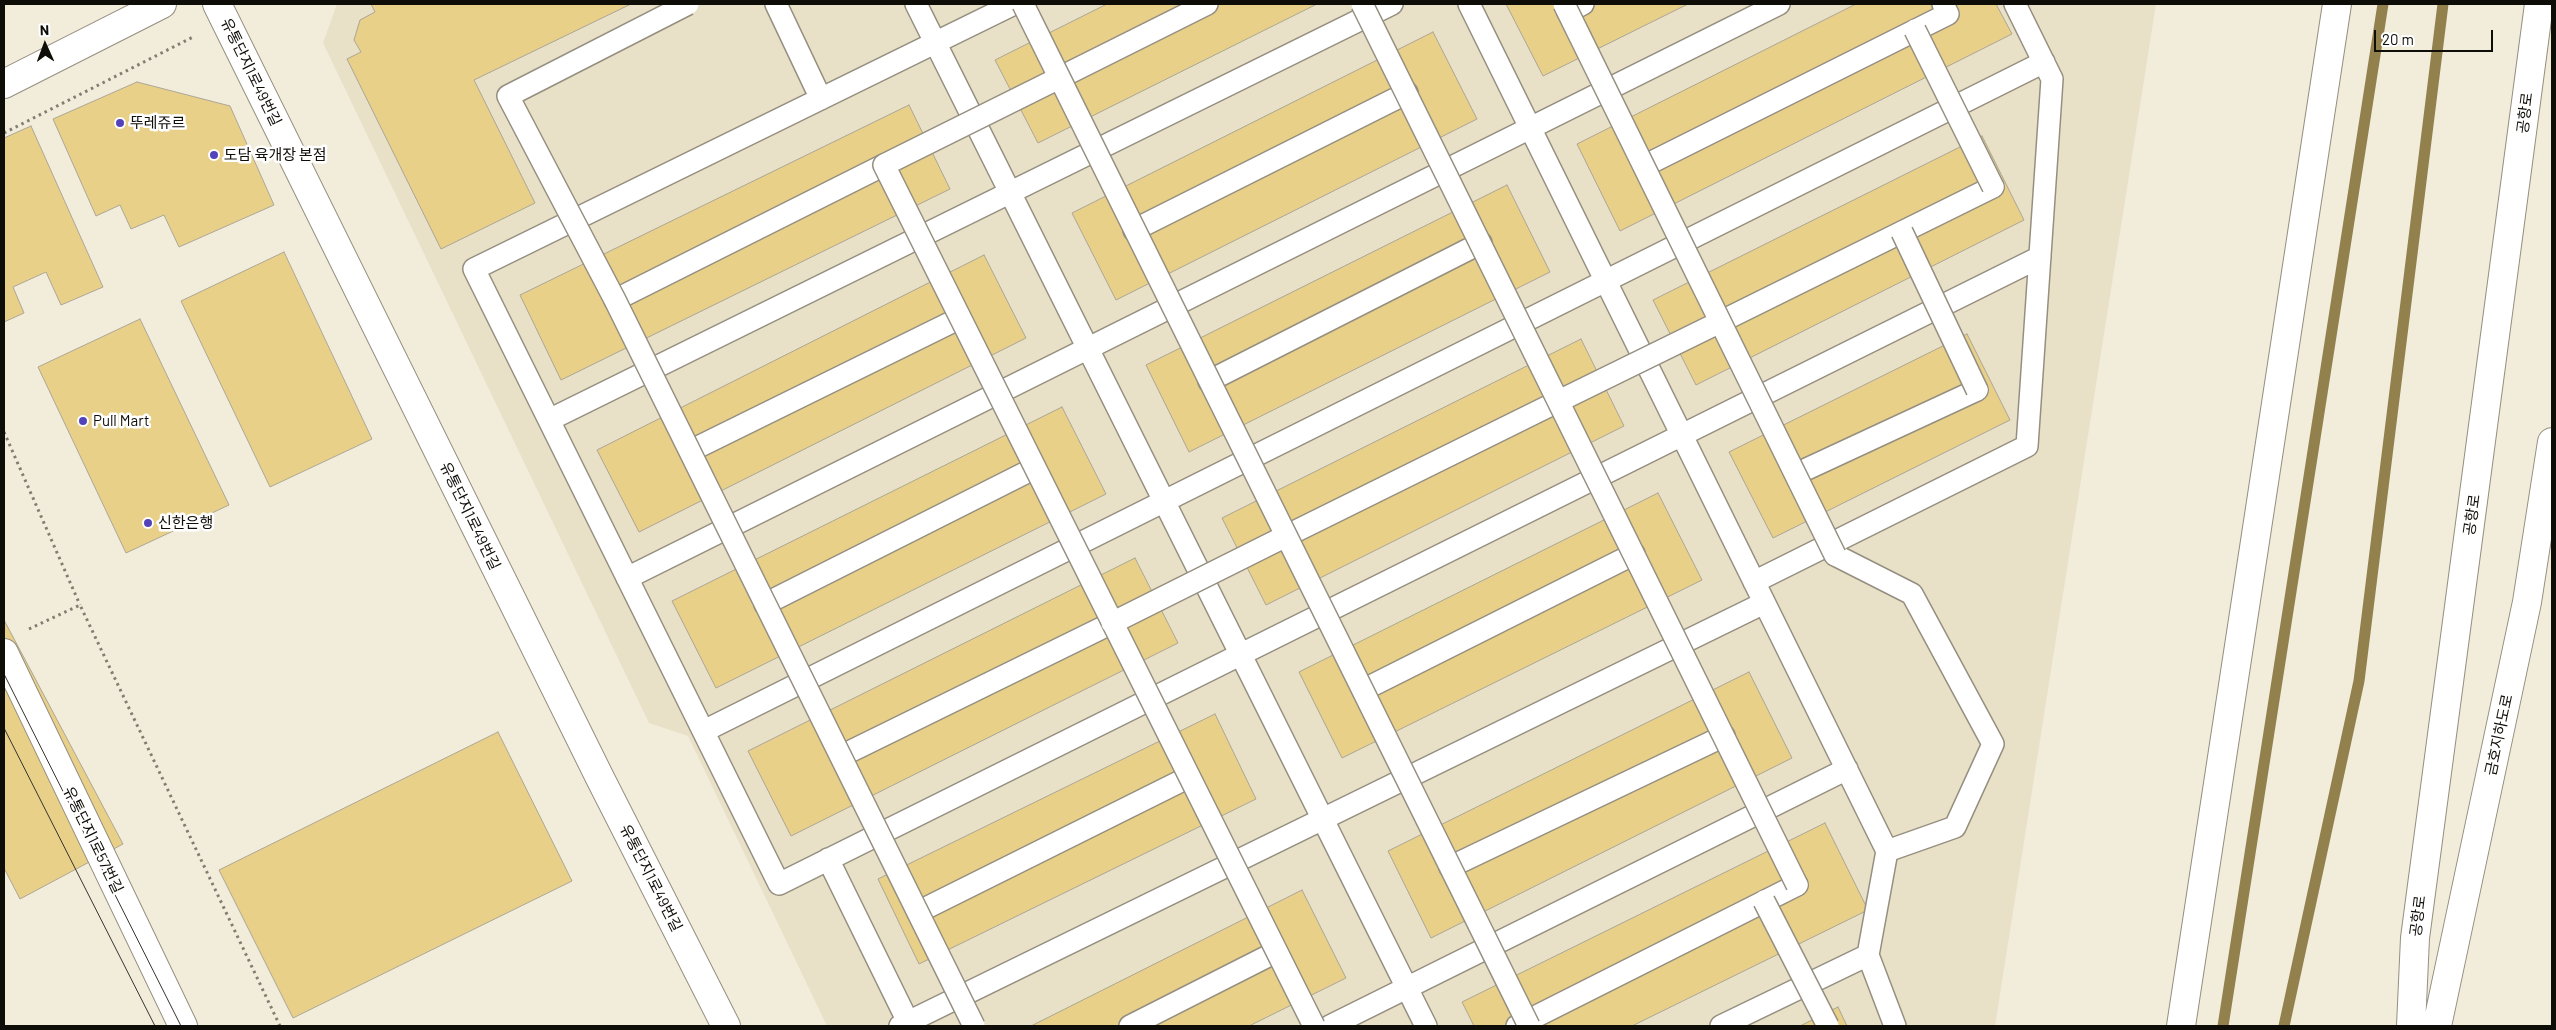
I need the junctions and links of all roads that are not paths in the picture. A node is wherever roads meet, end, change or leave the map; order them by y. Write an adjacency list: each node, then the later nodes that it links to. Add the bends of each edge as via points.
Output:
1 (162, 4): 21 (street)
2 (688, 4): 34 (lane, bridge, via 508,96)
3 (776, 4): 24 (lane)
4 (916, 4): 19 (lane)
5 (1014, 4): 19 (lane)
6 (1023, 4): 22 (lane, bridge)
7 (1207, 4): 22 (lane)
8 (1362, 4): 23 (lane, bridge)
9 (1392, 4): 28 (lane)
10 (1469, 4): 25 (lane)
11 (1779, 4): 25 (lane)
12 (2015, 4): 20 (lane)
13 (2337, 4): 83 (street)
14 (2539, 4): 84 (street, 공항로, via 2415,938)
15 (1572, 6): 27 (lane, bridge)
16 (1945, 9): 18 (lane)
17 (221, 12): 74 (street, 유통단지1로49번길)
18 (1915, 30): 27 (lane); 30 (lane, bridge, via 1993,187)
19 (935, 42): 24 (lane); 28 (lane)
20 (2044, 62): 32 (lane, via 2052,79); 33 (lane)
21 (11, 78)
22 (1059, 78): 26 (lane, bridge); 29 (lane, bridge)
23 (1407, 93): 29 (lane); 31 (lane, bridge)
24 (821, 99): 40 (lane, via 474,269)
25 (1530, 128): 33 (lane); 37 (lane)
26 (884, 165): 34 (lane); 35 (lane, bridge)
27 (1644, 166): 36 (lane, bridge)
28 (1010, 193): 37 (lane); 40 (lane)
29 (1134, 230): 38 (lane, bridge)
30 (1902, 232): 36 (lane); 45 (lane, bridge, via 1977,390)
31 (1481, 243): 38 (lane); 39 (lane, bridge)
32 (2040, 258): 41 (lane); 50 (lane, via 2027,446)
33 (1606, 280): 41 (lane); 46 (lane)
34 (615, 300): 43 (lane, bridge)
35 (960, 318): 43 (lane); 44 (lane, bridge)
36 (1720, 322): 39 (lane, bridge); 45 (lane, bridge)
37 (1088, 349): 46 (lane); 49 (lane)
38 (1209, 381): 47 (lane, bridge)
39 (1559, 402): 47 (lane); 48 (lane, bridge)
40 (549, 420): 49 (lane)
41 (1682, 435): 50 (lane); 55 (lane)
42 (2552, 442): 85 (street, 금호지하도로, via 2527,602)
43 (690, 451): 52 (lane, bridge)
44 (1035, 468): 52 (lane); 53 (lane, bridge)
45 (1796, 474): 63 (lane, bridge, via 1835,555 1912,594 1993,744 1954,827)
46 (1164, 501): 55 (lane); 57 (lane)
47 (1286, 536): 53 (lane, bridge); 56 (lane, bridge)
48 (1634, 554): 56 (lane); 58 (lane, bridge)
49 (627, 578): 57 (lane)
50 (1754, 582): 51 (lane)
51 (1764, 603): 60 (lane); 62 (lane)
52 (765, 604): 59 (lane, bridge)
53 (1112, 623): 59 (lane); 61 (lane, bridge)
54 (12, 643): 73 (street, 유통단지1로57번길)
55 (1240, 654): 62 (lane); 64 (lane)
56 (1362, 690): 65 (lane, bridge)
57 (704, 731): 64 (lane, via 779,884)
58 (1724, 736): 65 (lane); 66 (lane, bridge, via 1797,885)
59 (841, 756): 67 (lane, bridge)
60 (1847, 769): 63 (lane); 70 (lane)
61 (1189, 777): 67 (lane); 68 (lane, bridge)
62 (1322, 819): 70 (lane); 71 (lane)
63 (1887, 851): 69 (lane)
64 (828, 859): 71 (lane)
65 (1450, 867): 72 (lane, bridge)
66 (1764, 901): 72 (lane); 81 (lane, bridge)
67 (918, 912): 75 (lane, bridge)
68 (1276, 952): 76 (lane); 77 (lane, bridge)
69 (1868, 955): 80 (lane); 82 (lane)
70 (1406, 988): 78 (lane); 79 (lane)
71 (906, 1025)
72 (1524, 1025)
73 (183, 1026)
74 (726, 1026)
75 (974, 1026)
76 (1130, 1026)
77 (1314, 1026)
78 (1330, 1026)
79 (1426, 1026)
80 (1721, 1026)
81 (1828, 1026)
82 (1895, 1026)
83 (2180, 1026)
84 (2411, 1026)
85 (2437, 1026)

